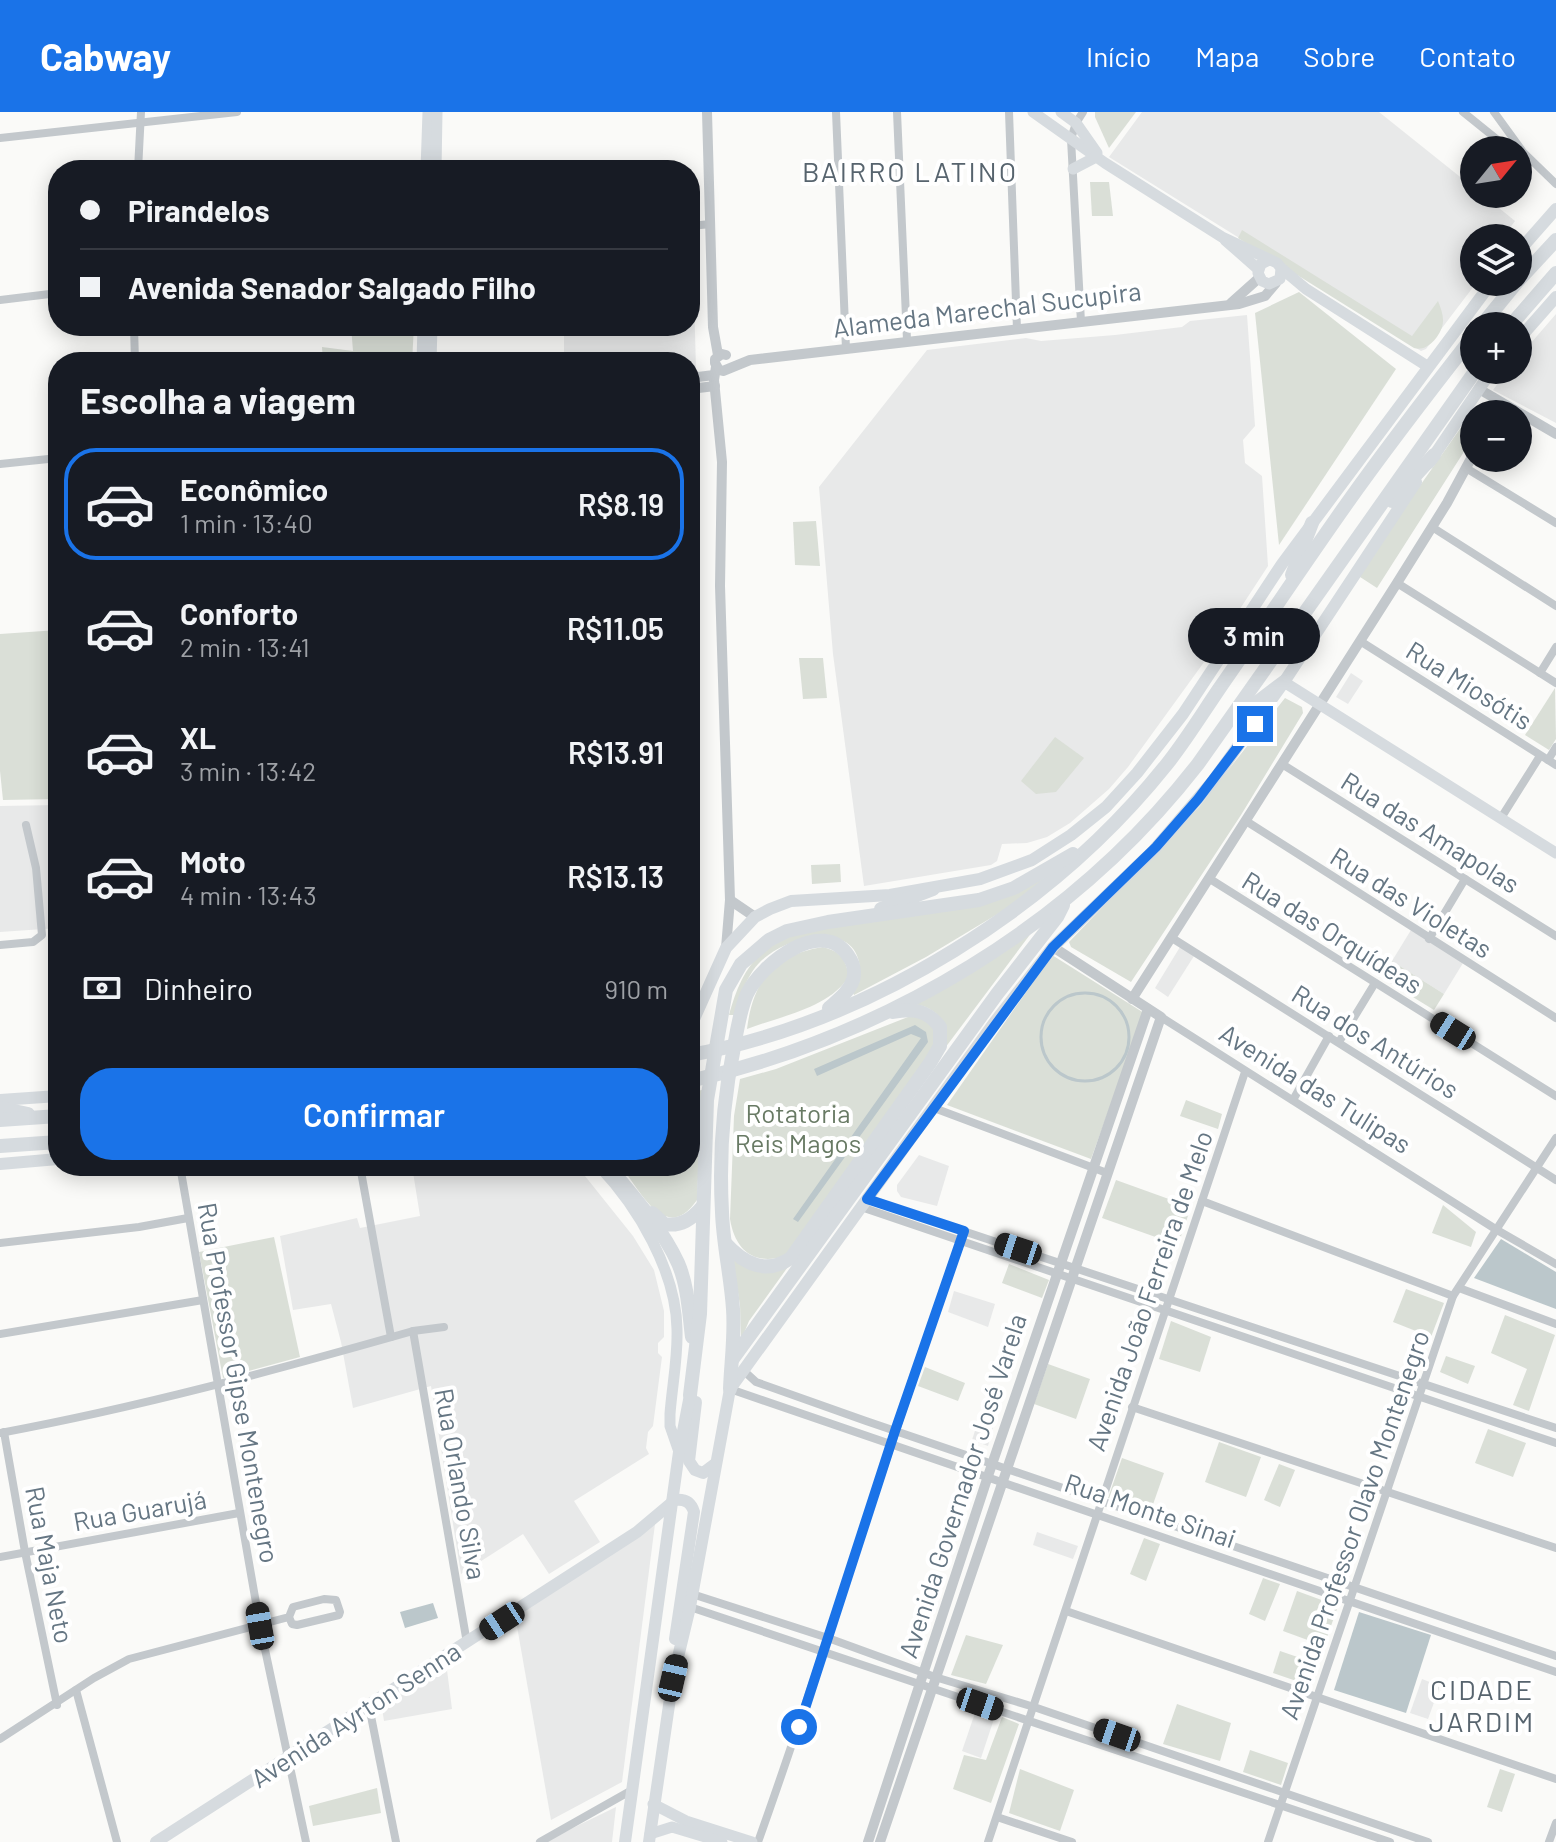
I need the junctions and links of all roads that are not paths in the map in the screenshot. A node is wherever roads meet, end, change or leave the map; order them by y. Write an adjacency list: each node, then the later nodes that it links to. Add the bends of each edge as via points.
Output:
1 (237, 112): 13 (street)
2 (428, 112): 20 (main road)
3 (437, 112): 21 (main road)
4 (707, 112): 27 (street)
5 (836, 112): 49 (street)
6 (897, 112): 48 (street)
7 (1009, 112): 47 (street)
8 (1033, 112): 18 (main road)
9 (1061, 112): 14 (main road)
10 (1083, 112): 14 (street)
11 (1463, 112): 15 (street)
12 (1494, 112): 16 (street)
13 (141, 116): 17 (street); 19 (street)
14 (1076, 123): 18 (street); 22 (main road)
15 (1493, 136)
16 (1509, 136)
17 (0, 138)
18 (1071, 139): 22 (main road); 24 (street)
19 (140, 160)
20 (426, 160)
21 (436, 160)
22 (1100, 160): 24 (main road); 30 (main road)
23 (1532, 163): 25 (street)
24 (1073, 169): 45 (street)
25 (1556, 184)
26 (1556, 209): 29 (main road)
27 (711, 224): 28 (street); 52 (street, via 715,339)
28 (700, 225)
29 (1532, 236)
30 (1222, 237): 32 (main road); 34 (main road)
31 (1556, 240): 33 (highway)
32 (1269, 260): 34 (main road); 36 (main road)
33 (1532, 265)
34 (1259, 273): 36 (main road, via 1265,283); 42 (street)
35 (1556, 273): 44 (highway)
36 (1279, 276): 42 (street, Alameda Marechal Sucupira, via 1263,297); 51 (main road)
37 (48, 294): 41 (street)
38 (1481, 296): 51 (main road)
39 (1505, 296): 43 (highway)
40 (1556, 297): 46 (main road)
41 (0, 300)
42 (1229, 304): 45 (street, Alameda Marechal Sucupira)
43 (1492, 312)
44 (1522, 312)
45 (1081, 322): 47 (street, Alameda Marechal Sucupira)
46 (1532, 324)
47 (1017, 329): 48 (street, Alameda Marechal Sucupira)
48 (907, 340): 49 (street, Alameda Marechal Sucupira)
49 (846, 349): 52 (street, Alameda Marechal Sucupira)
50 (1460, 354): 71 (highway)
51 (1427, 366): 67 (main road)
52 (722, 367): 53 (street); 54 (street); 91 (street, via 720,601)
53 (700, 375)
54 (700, 382)
55 (1466, 384): 66 (highway)
56 (1482, 384): 57 (main road)
57 (1479, 389): 58 (street); 61 (main road)
58 (1492, 400)
59 (1532, 423): 60 (street)
60 (1556, 434)
61 (1434, 455): 66 (highway); 76 (main road)
62 (48, 459): 63 (street)
63 (0, 464)
64 (1464, 472): 69 (street)
65 (1473, 472): 68 (street)
66 (1378, 510): 79 (highway)
67 (1312, 523): 71 (highway); 90 (main road, via 1183,714 1106,807 1032,860)
68 (1556, 523)
69 (1432, 527): 70 (street); 72 (street)
70 (1397, 583): 73 (street); 75 (street)
71 (1287, 592): 86 (highway, via 1167,763)
72 (1556, 606)
73 (1360, 641): 78 (street); 81 (street, Rua Miosótis)
74 (1556, 647): 75 (street)
75 (1540, 673): 77 (street)
76 (1284, 682): 78 (main road); 79 (highway); 99 (main road, via 1198,799 1144,860)
77 (1556, 683)
78 (1320, 704): 82 (street); 83 (main road)
79 (1228, 725): 92 (highway, via 1149,823)
80 (1556, 747): 81 (street)
81 (1548, 760): 83 (street)
82 (1282, 764): 84 (street); 89 (street, Rua das Amapolas)
83 (1501, 818): 87 (main road)
84 (1246, 821): 88 (street); 97 (street, Rua das Violetas)
85 (26, 825): 98 (street, via 42,935 33,942)
86 (1100, 836): 94 (highway, via 1030,881 998,894); 106 (highway, via 1043,890 987,928 914,972)
87 (1556, 853)
88 (1210, 879): 96 (street); 101 (street, Rua das Orquídeas)
89 (1465, 879): 95 (street, Rua das Amapolas); 97 (street)
90 (933, 889): 93 (main road, via 791,901); 94 (highway)
91 (730, 900): 93 (street); 100 (street)
92 (1065, 901): 105 (highway); 157 (highway)
93 (755, 917): 100 (main road)
94 (858, 918): 139 (highway, via 800,927 769,940 741,964 726,990 704,1129)
95 (1556, 936)
96 (1172, 938): 102 (street); 109 (street, Rua dos Antúrios)
97 (1429, 939): 108 (street, Rua das Violetas)
98 (0, 945)
99 (1053, 947): 102 (street, Avenida das Tulipas); 119 (main road)
100 (726, 948): 103 (main road)
101 (1375, 983): 110 (street); 114 (street, Rua das Orquídeas)
102 (1132, 999): 104 (street, Avenida das Tulipas)
103 (700, 1006)
104 (1148, 1009): 107 (street, Avenida das Tulipas); 128 (street, Avenida Governador José Varela)
105 (885, 1014): 113 (highway, via 798,1052); 143 (highway, via 912,1010 933,1019 942,1037 930,1063 791,1258 781,1265 758,1267)
106 (820, 1016): 111 (highway, via 749,1042); 143 (highway, via 845,994 854,974 846,953 827,943 807,943 783,953 757,976 746,996 722,1132)
107 (1161, 1017): 112 (street, Avenida das Tulipas); 130 (street, Avenida Governador José Varela)
108 (1556, 1018)
109 (1329, 1036): 110 (street, Rua dos Antúrios); 117 (street)
110 (1339, 1042): 129 (street, Rua dos Antúrios)
111 (700, 1053)
112 (1245, 1072): 117 (street, Avenida das Tulipas); 137 (street, Avenida João Ferreira de Melo)
113 (700, 1078)
114 (1556, 1096)
115 (48, 1097): 116 (main road)
116 (0, 1100)
117 (1293, 1100): 141 (street, Avenida das Tulipas)
118 (0, 1108): 120 (highway)
119 (934, 1108): 128 (street); 138 (main road)
120 (48, 1116)
121 (48, 1116): 122 (highway)
122 (0, 1120)
123 (1556, 1138): 129 (street, Avenida Professor Olavo Montenegro)
124 (48, 1143): 125 (highway)
125 (0, 1146)
126 (48, 1160): 127 (main road)
127 (0, 1164)
128 (1094, 1168): 130 (street); 146 (street, Avenida Governador José Varela)
129 (1537, 1168): 136 (street, Rua dos Antúrios); 141 (street, Avenida Professor Olavo Montenegro)
130 (1107, 1173): 147 (street, Avenida Governador José Varela)
131 (182, 1176): 140 (street, Rua Professor Gipse Montenegro)
132 (362, 1176): 156 (street)
133 (606, 1176): 175 (main road, via 643,1226 670,1281 677,1338 670,1426)
134 (616, 1176): 158 (highway, via 678,1264)
135 (623, 1176): 139 (highway, via 664,1224 680,1224)
136 (1556, 1180)
137 (1202, 1201): 148 (street); 149 (street, Avenida João Ferreira de Melo)
138 (864, 1203): 142 (street); 159 (main road)
139 (703, 1206): 158 (highway)
140 (188, 1218): 144 (street); 150 (street, Rua Professor Gipse Montenegro)
141 (1497, 1230): 145 (street, Avenida das Tulipas); 148 (street, Avenida Professor Olavo Montenegro)
142 (963, 1236): 146 (street); 170 (street)
143 (725, 1242): 157 (highway)
144 (0, 1243)
145 (1556, 1264)
146 (1059, 1268): 147 (street); 177 (street, Avenida Governador José Varela)
147 (1073, 1272): 149 (street); 151 (street); 178 (street, Avenida Governador José Varela)
148 (1456, 1292): 152 (street); 161 (street, Avenida Professor Olavo Montenegro)
149 (1170, 1299): 151 (street, Avenida João Ferreira de Melo); 161 (street)
150 (203, 1300): 155 (street); 162 (street, Rua Professor Gipse Montenegro)
151 (1166, 1310): 166 (street); 167 (street, Avenida João Ferreira de Melo)
152 (1556, 1324)
153 (444, 1327): 154 (street)
154 (413, 1331): 156 (street); 198 (street, Rua Orlando Silva)
155 (0, 1334)
156 (391, 1337): 162 (street)
157 (732, 1360): 163 (highway)
158 (695, 1364): 164 (highway); 176 (main road, via 697,1399 689,1461 703,1473)
159 (744, 1371): 160 (street, Rua Monte Sinai); 163 (main road)
160 (756, 1382): 165 (street); 168 (street, Rua Monte Sinai)
161 (1424, 1383): 166 (street, Avenida Professor Olavo Montenegro); 169 (street)
162 (219, 1385): 171 (street); 184 (street, Rua Professor Gipse Montenegro)
163 (730, 1389): 165 (street, Rua Monte Sinai); 176 (main road)
164 (690, 1395): 175 (main road)
165 (751, 1396): 172 (street, Rua Monte Sinai)
166 (1419, 1397): 173 (street); 181 (street, Avenida Professor Olavo Montenegro)
167 (1132, 1407): 181 (street); 182 (street, Avenida João Ferreira de Melo)
168 (866, 1421): 170 (street, Rua Monte Sinai); 172 (street, via 860,1424)
169 (1556, 1428)
170 (895, 1431): 174 (street); 177 (street, Rua Monte Sinai)
171 (2, 1432): 187 (street, Rua Maja Neto)
172 (861, 1432): 174 (street, Rua Monte Sinai)
173 (1556, 1443)
174 (891, 1444): 179 (street, Rua Monte Sinai); 197 (street)
175 (679, 1452): 183 (main road)
176 (715, 1464): 190 (main road)
177 (992, 1465): 178 (street, Rua Monte Sinai); 179 (street, Avenida Governador José Varela)
178 (1005, 1470): 180 (street, Avenida Governador José Varela); 182 (street, Rua Monte Sinai)
179 (988, 1476): 180 (street, Rua Monte Sinai); 203 (street, Avenida Governador José Varela)
180 (1002, 1481): 185 (street, Rua Monte Sinai); 204 (street, Avenida Governador José Varela)
181 (1387, 1492): 186 (street); 189 (street, Avenida Professor Olavo Montenegro)
182 (1100, 1502): 185 (street, Avenida João Ferreira de Melo); 189 (street, Rua Monte Sinai)
183 (673, 1503): 198 (main road, Avenida Ayrton Senna); 202 (main road, via 686,1500 694,1512); 214 (main road)
184 (239, 1513): 187 (street, Rua Guarujá); 195 (street, Rua Professor Gipse Montenegro)
185 (1096, 1514): 191 (street, Rua Monte Sinai); 192 (street, Avenida João Ferreira de Melo)
186 (1556, 1548)
187 (25, 1552): 188 (street, Rua Guarujá); 207 (street, Rua Maja Neto)
188 (0, 1557)
189 (1354, 1588): 191 (street, Avenida Professor Olavo Montenegro); 200 (street, Rua Monte Sinai)
190 (691, 1600): 193 (street); 196 (street); 202 (main road)
191 (1350, 1600): 201 (street, Rua Monte Sinai); 206 (street, Avenida Professor Olavo Montenegro)
192 (1066, 1611): 206 (street); 209 (street, Avenida João Ferreira de Melo)
193 (760, 1615): 196 (street); 197 (street)
194 (289, 1617): 194 (street, via 297,1625 340,1612 336,1600 324,1599 293,1607); 195 (street)
195 (260, 1626): 205 (street, via 146,1653); 212 (street, Rua Professor Gipse Montenegro)
196 (757, 1628): 199 (street)
197 (828, 1638): 199 (street); 203 (street)
198 (467, 1643): 208 (main road, Avenida Ayrton Senna)
199 (824, 1650): 203 (street); 228 (street)
200 (1556, 1656)
201 (1556, 1672)
202 (673, 1678): 216 (main road)
203 (922, 1678): 204 (street); 229 (street, Avenida Governador José Varela)
204 (934, 1682): 209 (street); 210 (street); 230 (street, Avenida Governador José Varela)
205 (76, 1690): 207 (street); 222 (street)
206 (1317, 1697): 213 (street); 215 (street, Avenida Professor Olavo Montenegro)
207 (57, 1705): 211 (street)
208 (369, 1706): 212 (main road, Avenida Ayrton Senna); 224 (street)
209 (1034, 1707): 210 (street, Avenida João Ferreira de Melo); 215 (street)
210 (1029, 1721): 217 (street); 218 (street, Avenida João Ferreira de Melo)
211 (0, 1739)
212 (288, 1759): 220 (main road, Avenida Ayrton Senna); 223 (street, Rua Professor Gipse Montenegro)
213 (1556, 1779)
214 (632, 1790): 225 (street); 226 (main road)
215 (1285, 1792): 217 (street, Avenida Professor Olavo Montenegro); 235 (street)
216 (653, 1804): 221 (main road); 228 (main road, via 686,1821)
217 (1281, 1805): 233 (street, Avenida Professor Olavo Montenegro); 234 (street)
218 (997, 1817): 231 (street, Avenida João Ferreira de Melo); 232 (street)
219 (1556, 1823): 236 (street)
220 (162, 1834)
221 (649, 1838): 227 (main road, via 672,1827)
222 (117, 1842)
223 (306, 1842)
224 (396, 1842)
225 (540, 1842)
226 (625, 1842)
227 (722, 1842)
228 (755, 1842)
229 (868, 1842)
230 (880, 1842)
231 (988, 1842)
232 (1072, 1842)
233 (1268, 1842)
234 (1390, 1842)
235 (1428, 1842)
236 (1549, 1842)

